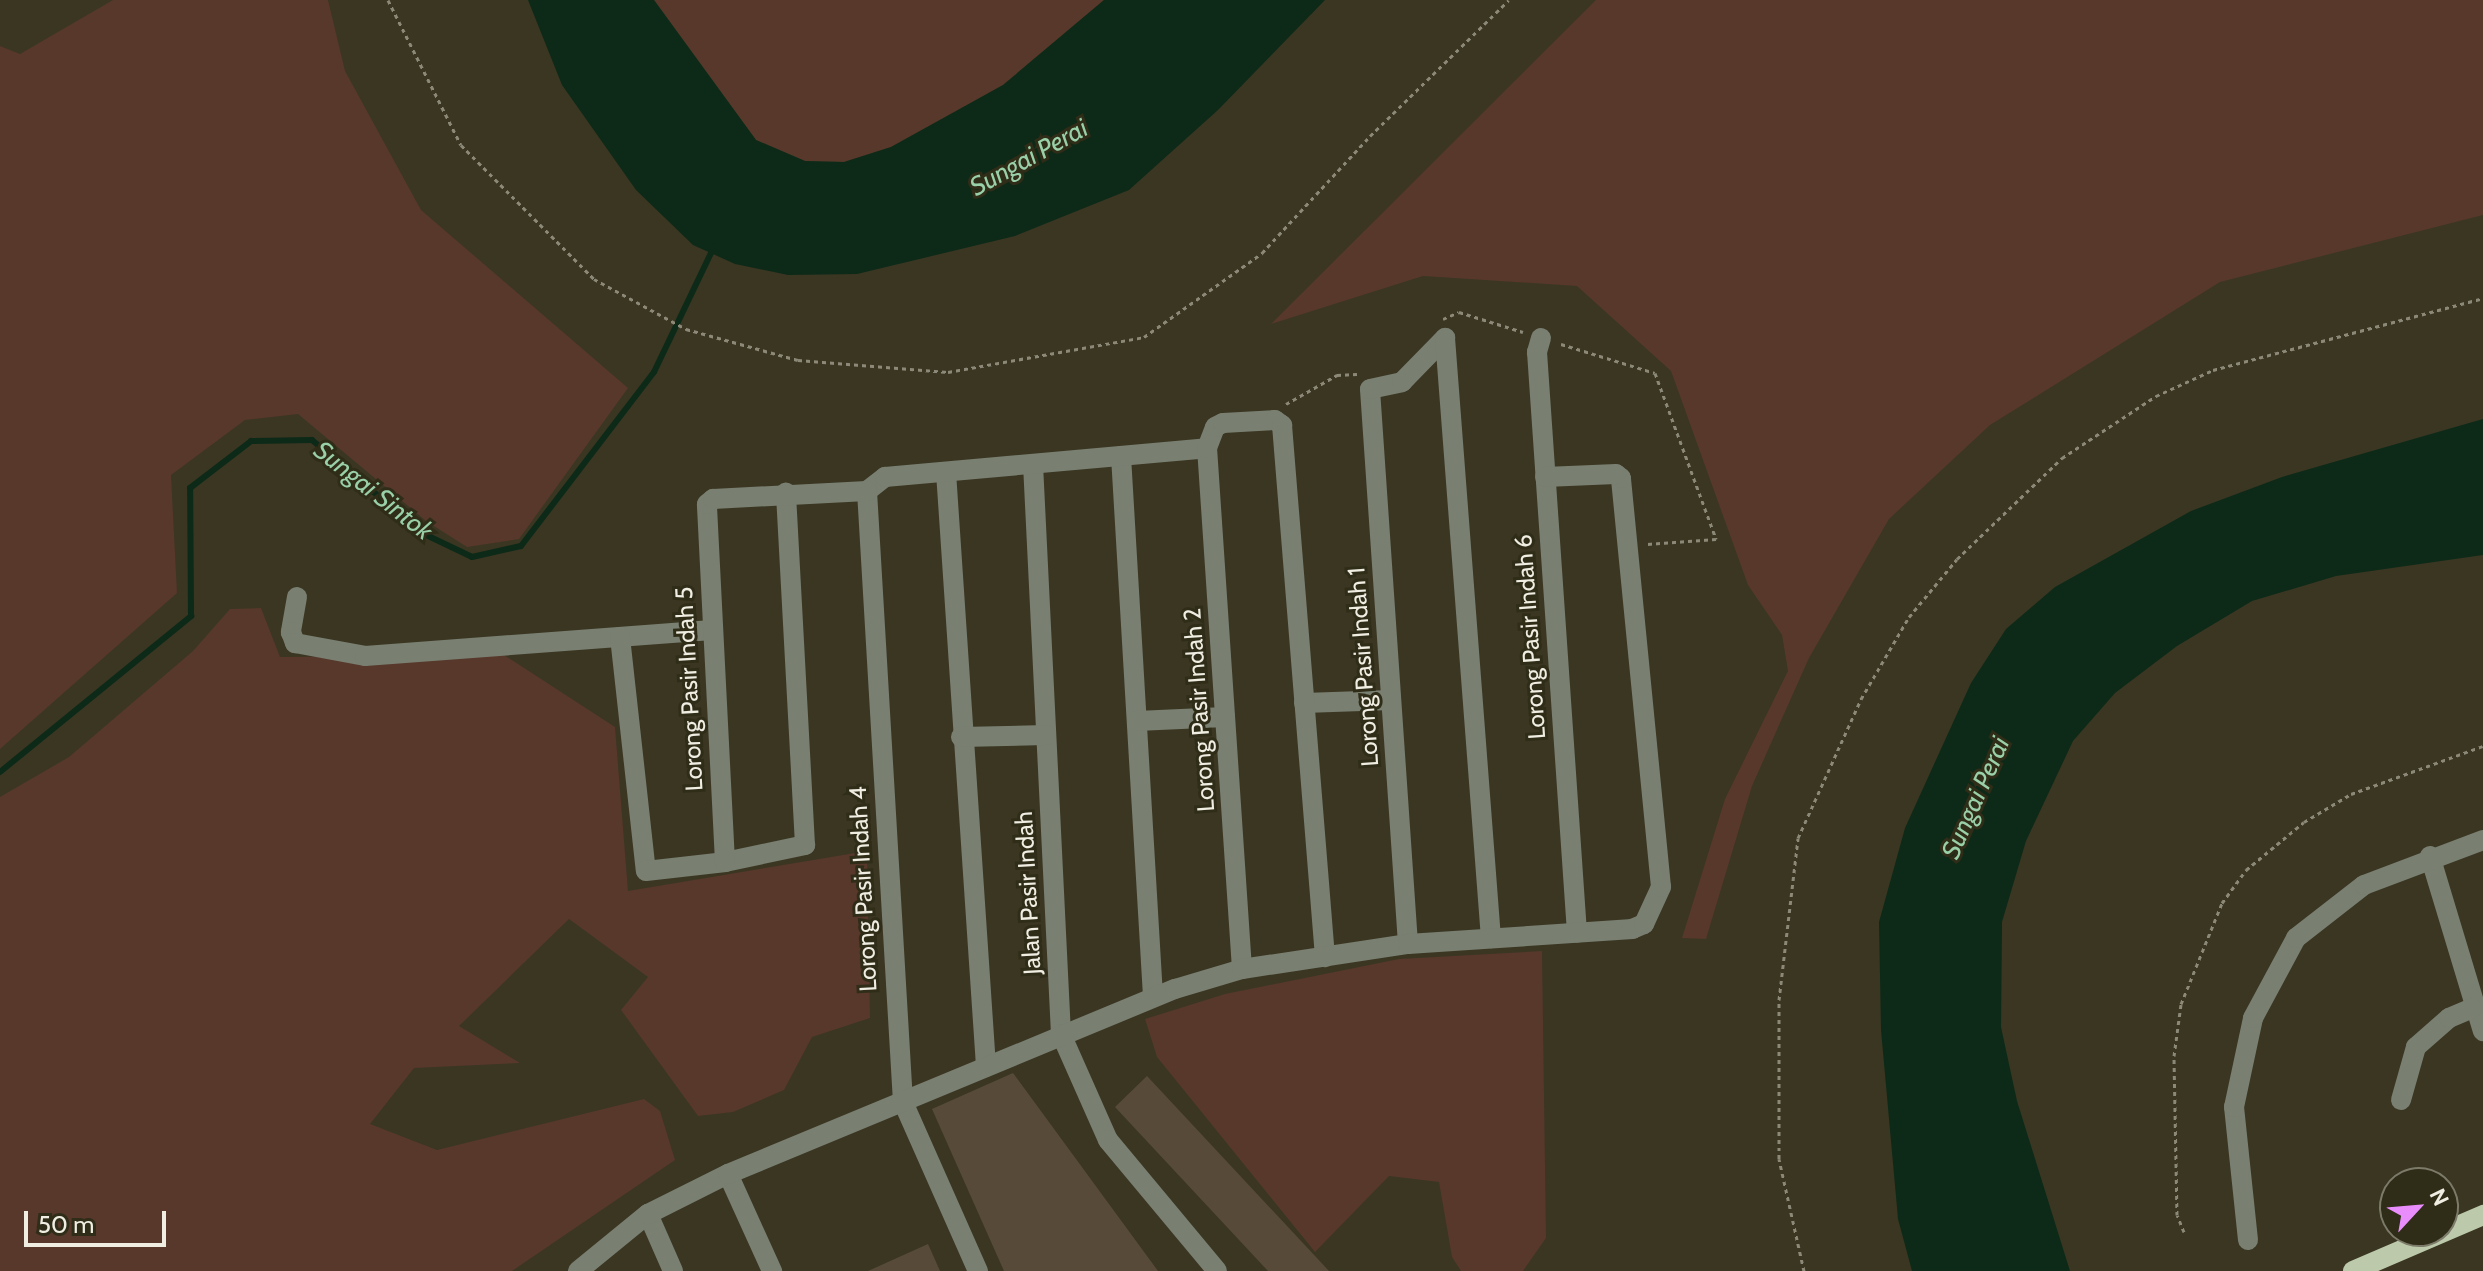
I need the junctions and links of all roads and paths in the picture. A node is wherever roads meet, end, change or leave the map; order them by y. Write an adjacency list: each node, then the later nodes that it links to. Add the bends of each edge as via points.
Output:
1 (388, 0): 2 (path, via 461,145 594,279 686,329 798,360 948,372 1144,337 1262,253 1370,136)
2 (1509, 0)
3 (2483, 298): 52 (path, via 2213,370 2156,396 2062,458 1957,559 1909,617 1861,699 1798,838 1779,1000 1779,1159)
4 (1445, 338): 5 (path, via 1438,321 1459,312); 6 (street, via 1402,382); 30 (street)
5 (1541, 338): 12 (street, Lorong Pasir Indah 6, via 1537,352); 15 (path, via 1655,373 1716,539)
6 (1371, 387): 7 (path, via 1355,372 1337,375 1282,406); 19 (street, Lorong Pasir Indah 1)
7 (1275, 420): 8 (street, via 1223,423 1215,427); 20 (street, via 1282,425)
8 (1207, 448): 9 (street); 21 (street, Lorong Pasir Indah 2)
9 (1121, 456): 10 (street); 22 (street)
10 (1033, 464): 11 (street); 23 (street, Jalan Pasir Indah)
11 (946, 472): 13 (street, via 885,477); 24 (street)
12 (1545, 477): 15 (street, via 1621,478); 29 (street, Lorong Pasir Indah 6)
13 (867, 491): 14 (street); 40 (street, Lorong Pasir Indah 4)
14 (786, 493): 17 (street, Lorong Pasir Indah 5, via 713,499 705,512); 28 (street, via 805,845)
15 (1626, 546): 29 (street, via 1661,887 1644,924)
16 (297, 597): 18 (street, via 291,632 295,643 365,656)
17 (712, 630): 18 (street); 28 (street, Lorong Pasir Indah 5)
18 (620, 637): 28 (street, via 646,871)
19 (1391, 700): 20 (street); 31 (street, Lorong Pasir Indah 1)
20 (1304, 703): 32 (street)
21 (1225, 717): 22 (street); 33 (street, Lorong Pasir Indah 2)
22 (1137, 721): 34 (street)
23 (1046, 735): 24 (street); 37 (street, Jalan Pasir Indah)
24 (961, 737): 38 (street)
25 (2483, 746): 44 (path, via 2339,801 2246,870 2222,903 2181,1004 2174,1056 2177,1215)
26 (2483, 840): 27 (street)
27 (2430, 856): 35 (street); 45 (street, via 2364,885 2296,938 2253,1018 2234,1107)
28 (725, 862)
29 (1577, 933): 30 (street)
30 (1491, 938): 31 (street)
31 (1408, 944): 32 (street)
32 (1325, 957): 33 (street)
33 (1242, 969): 34 (street)
34 (1153, 997): 37 (street)
35 (2472, 1008): 36 (street); 39 (street, via 2449,1018 2416,1047)
36 (2483, 1031)
37 (1061, 1034): 38 (street); 51 (street, Jalan Pasir Indah, via 1108,1140)
38 (986, 1067): 40 (street)
39 (2401, 1100)
40 (903, 1102): 41 (street); 50 (street, Lorong Pasir Indah 4)
41 (728, 1174): 42 (street); 49 (street)
42 (648, 1214): 47 (street); 48 (street)
43 (2483, 1215): 46 (main road)
44 (2184, 1232)
45 (2248, 1240)
46 (2357, 1269)
47 (580, 1270)
48 (673, 1271)
49 (772, 1271)
50 (978, 1271)
51 (1217, 1271)
52 (1804, 1271)

